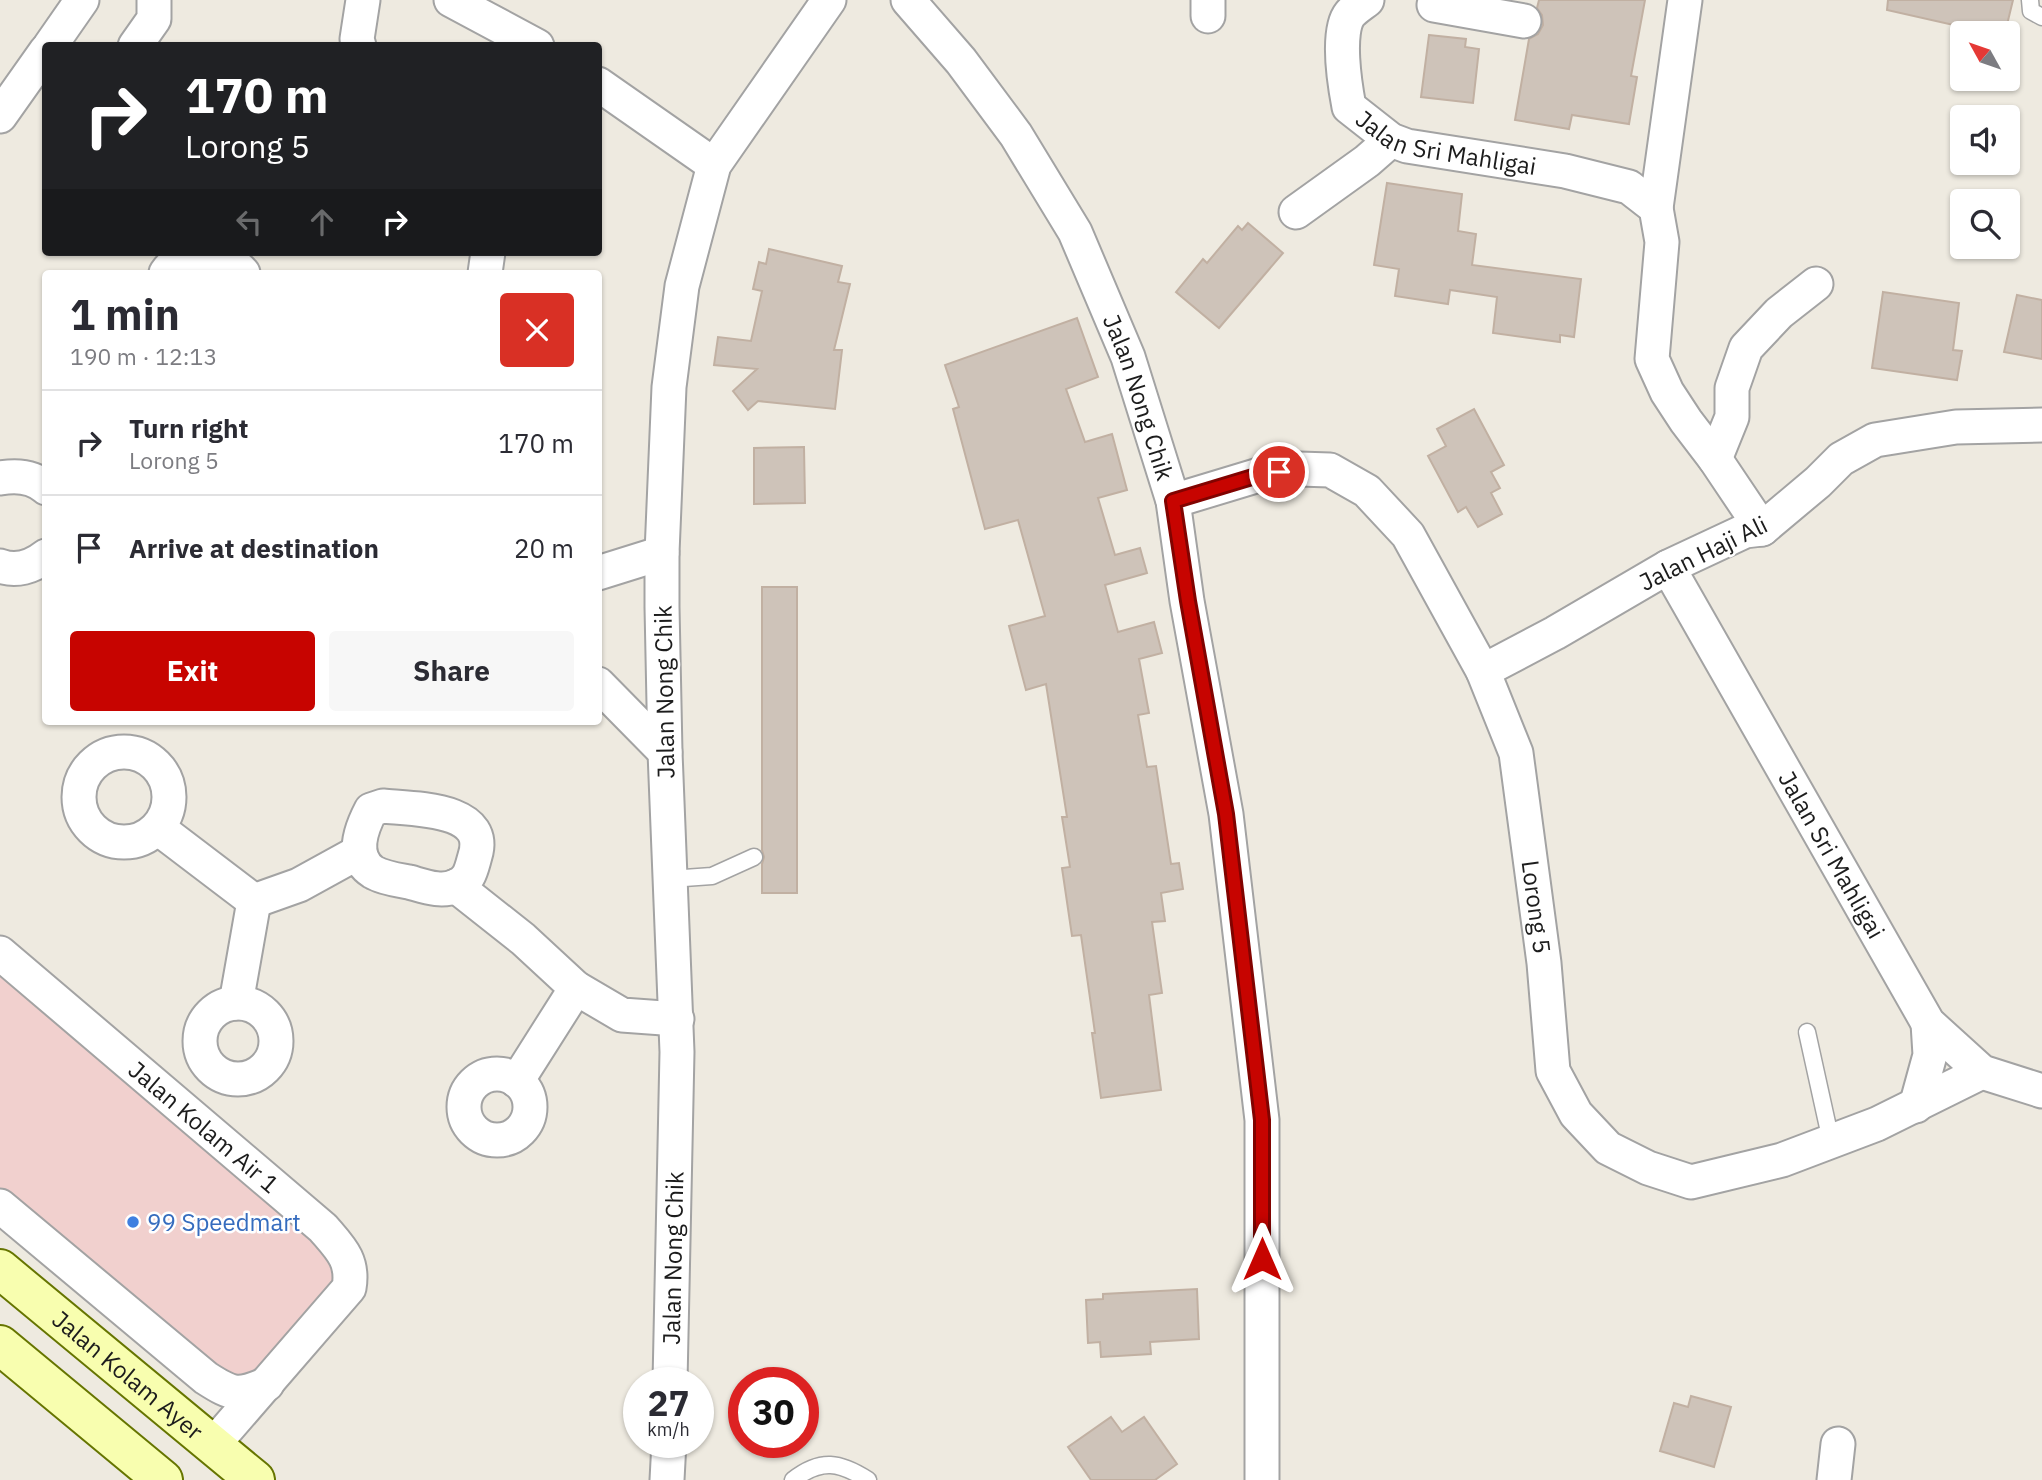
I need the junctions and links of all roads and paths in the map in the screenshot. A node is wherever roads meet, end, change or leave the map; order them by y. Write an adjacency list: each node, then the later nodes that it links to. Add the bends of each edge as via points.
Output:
1 (82, 0): 13 (street)
2 (154, 0): 14 (street, via 154,19)
3 (363, 0): 15 (street)
4 (451, 0): 16 (street)
5 (829, 0): 21 (street, Jalan Nong Chik)
6 (908, 0): 33 (street, Jalan Nong Chik, via 1016,135 1075,232 1128,357)
7 (1367, 0): 20 (street, Jalan Sri Mahligai, via 1348,15 1342,44 1349,107)
8 (1685, 0): 22 (street)
9 (2030, 0): 11 (lane, via 2031,11)
10 (1426, 2): 12 (street)
11 (2042, 17)
12 (1524, 21)
13 (59, 42)
14 (138, 42)
15 (358, 42)
16 (530, 42)
17 (42, 64): 19 (street)
18 (602, 88): 21 (street)
19 (0, 116)
20 (1391, 140): 22 (street, Jalan Sri Mahligai, via 1629,187); 23 (street)
21 (714, 165): 35 (street, Jalan Nong Chik, via 682,286 669,387)
22 (1656, 208): 30 (street, via 1662,242 1652,359 1667,392)
23 (1296, 212)
24 (192, 256): 26 (street)
25 (219, 256): 27 (street)
26 (169, 270)
27 (240, 270)
28 (1816, 284): 30 (street, via 1779,313 1746,348 1732,387 1732,417)
29 (2042, 425): 34 (street, Jalan Haji Ali, via 1956,427 1875,440 1842,459)
30 (1715, 459): 34 (street)
31 (0, 478): 32 (street, via 29,478)
32 (42, 486)
33 (1173, 501): 40 (street, Lorong 5, via 1259,475 1330,470 1367,491 1409,535); 73 (street, Jalan Nong Chik, via 1226,814 1262,1120)
34 (1762, 529): 38 (street, Jalan Haji Ali, via 1745,531)
35 (662, 552): 39 (street); 42 (street, Jalan Nong Chik)
36 (42, 559): 37 (street, via 22,568)
37 (0, 566)
38 (1668, 566): 40 (street, Jalan Haji Ali); 53 (street, Jalan Sri Mahligai)
39 (602, 572)
40 (1483, 671): 59 (street, Lorong 5, via 1516,753 1544,963 1553,1071 1576,1114 1608,1148 1691,1182 1782,1160)
41 (602, 688): 42 (street)
42 (665, 752): 46 (street, Jalan Nong Chik)
43 (158, 828): 48 (street)
44 (359, 852): 47 (street, via 375,874 444,890); 47 (street, via 362,828 371,810 383,806 452,815 475,832 478,847 469,877); 48 (street, via 299,885)
45 (754, 857): 46 (lane, via 712,876)
46 (670, 879): 52 (street, Jalan Nong Chik)
47 (456, 886): 50 (street)
48 (254, 901): 51 (street)
49 (0, 953): 64 (street, Jalan Kolam Air 1, via 323,1228 345,1254 352,1273 349,1288)
50 (576, 988): 52 (street, via 622,1015); 56 (street)
51 (236, 1003)
52 (677, 1019): 63 (street, Jalan Nong Chik)
53 (1928, 1023): 55 (street, Jalan Sri Mahligai); 58 (street, via 1930,1055)
54 (1807, 1032): 59 (lane)
55 (1982, 1072): 57 (street, Jalan Sri Mahligai); 58 (street, Lorong 5)
56 (517, 1080)
57 (2042, 1091)
58 (1916, 1106): 59 (street, Lorong 5)
59 (1831, 1141)
60 (0, 1206): 64 (street, via 206,1378 243,1394)
61 (0, 1269): 66 (main road, Jalan Kolam Ayer)
62 (0, 1345): 68 (main road)
63 (670, 1367)
64 (267, 1384): 66 (street, Jalan Kolam Air 1)
65 (1838, 1444): 74 (street)
66 (213, 1445): 69 (main road, Jalan Kolam Ayer)
67 (668, 1458): 70 (street)
68 (163, 1480)
69 (255, 1480)
70 (667, 1480)
71 (793, 1480): 72 (lane, via 804,1471 835,1464)
72 (868, 1480)
73 (1262, 1480)
74 (1834, 1480)

